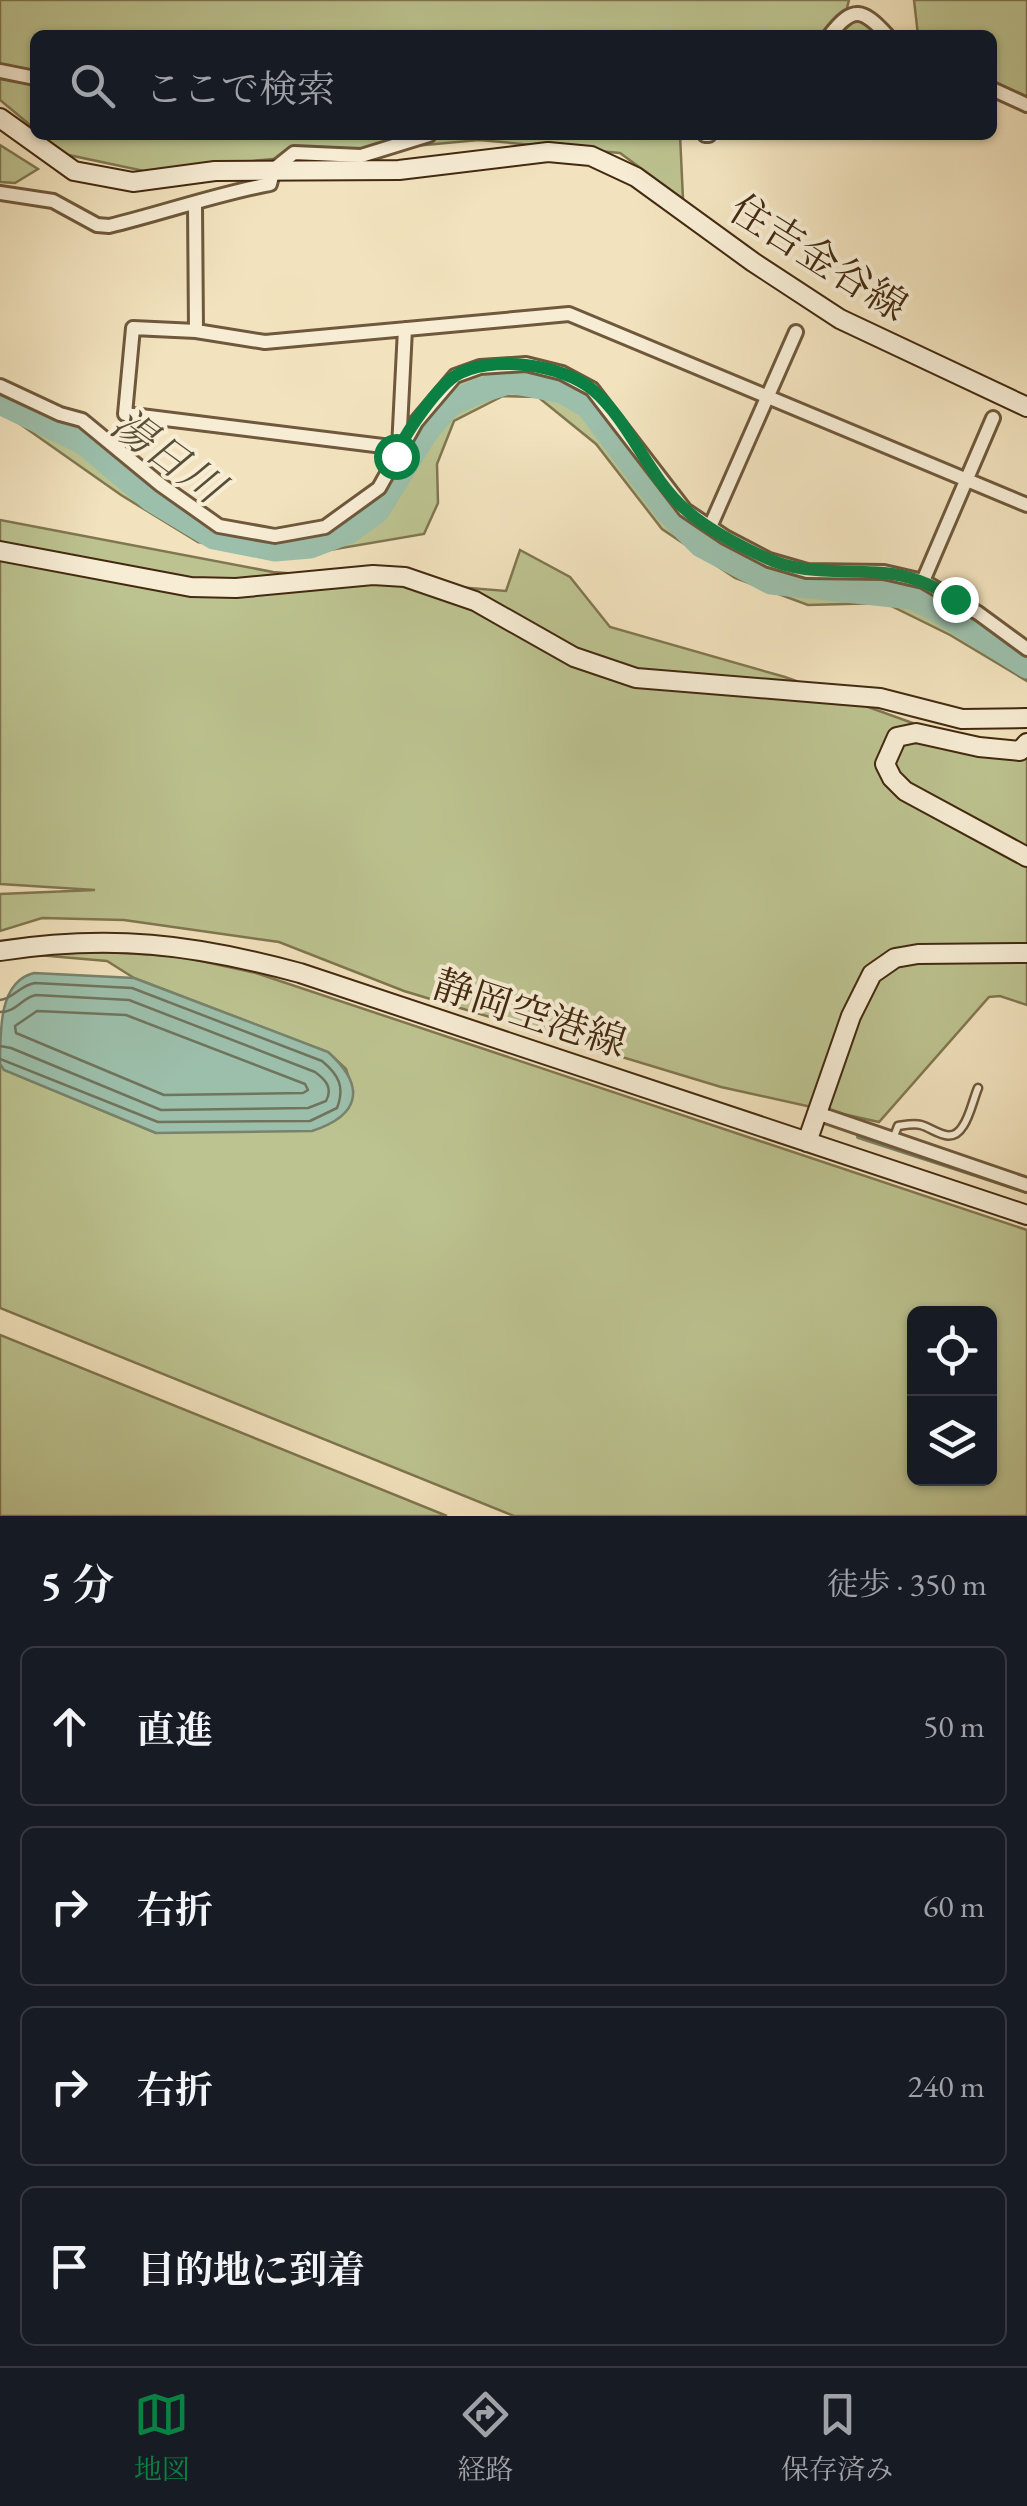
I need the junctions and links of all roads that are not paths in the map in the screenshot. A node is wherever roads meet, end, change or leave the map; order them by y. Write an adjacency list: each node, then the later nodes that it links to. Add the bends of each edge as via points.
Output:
1 (834, 30): 2 (street, via 856,12)
2 (882, 30)
3 (0, 71): 4 (street)
4 (30, 77)
5 (997, 91): 6 (street)
6 (1027, 105)
7 (0, 118): 8 (main road, 住吉金谷線)
8 (30, 139)
9 (31, 140): 11 (main road, 住吉金谷線, via 74,170 133,182)
10 (413, 140): 11 (street, via 361,156 294,153)
11 (274, 169): 13 (street, via 270,184); 19 (main road, 住吉金谷線, via 400,170 548,152 591,156 636,177 840,319)
12 (0, 193): 13 (street, via 53,201 109,226)
13 (194, 205): 15 (street)
14 (405, 329): 15 (street, via 265,342); 18 (street, via 569,314); 21 (street)
15 (196, 332): 21 (street, via 133,328 124,414)
16 (796, 332): 18 (street)
17 (0, 386): 21 (street, via 82,420 219,526 275,536 325,527 350,512 379,488)
18 (768, 396): 22 (street); 24 (street)
19 (1027, 407)
20 (992, 418): 22 (street)
21 (399, 448): 24 (street, via 455,376 526,364 562,372 592,389 685,510)
22 (967, 480): 23 (street); 26 (street)
23 (1027, 505)
24 (710, 527): 26 (street, via 769,560 807,571 884,572)
25 (0, 551): 28 (main road, via 191,587 406,577 475,601 574,658 636,678 880,698 962,719)
26 (923, 581): 27 (street)
27 (1027, 649)
28 (1027, 718)
29 (1027, 743): 30 (main road, via 1020,750 978,747 916,733 897,737 885,764 905,790)
30 (1027, 857)
31 (0, 951): 36 (main road, 静岡空港線, via 141,942 238,956)
32 (1027, 953): 34 (main road, via 918,954 895,958 872,974)
33 (978, 1088): 35 (lane, via 964,1126 954,1134 939,1136 907,1124 898,1126)
34 (816, 1114): 35 (street); 36 (main road)
35 (892, 1140): 37 (street)
36 (806, 1142): 38 (main road, 静岡空港線)
37 (1027, 1184)
38 (1027, 1215)

